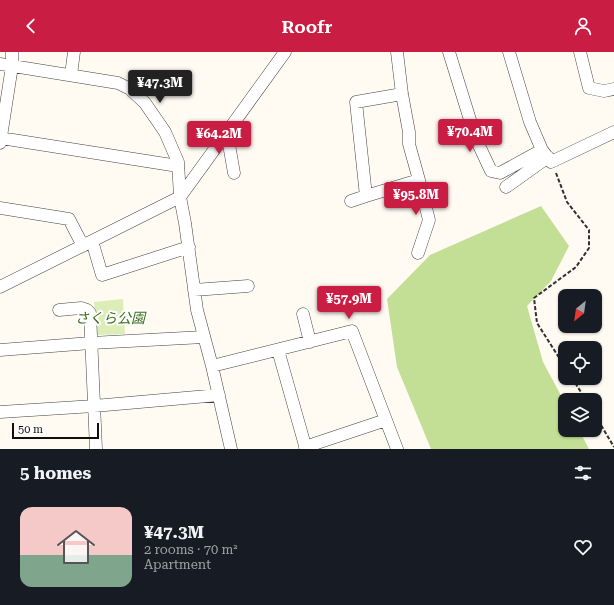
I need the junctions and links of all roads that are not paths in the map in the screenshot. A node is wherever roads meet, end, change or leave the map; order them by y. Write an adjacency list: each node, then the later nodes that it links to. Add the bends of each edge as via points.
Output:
1 (12, 52): 8 (street)
2 (74, 52): 9 (street)
3 (285, 52): 13 (street)
4 (397, 52): 11 (street)
5 (449, 52): 15 (street, via 476,139 491,171 500,173)
6 (509, 52): 15 (street, via 530,122)
7 (580, 52): 10 (street, via 589,88)
8 (6, 65): 9 (street); 14 (street)
9 (71, 75): 16 (street, via 118,83 130,89 145,103 165,132)
10 (614, 90)
11 (402, 94): 18 (street, via 409,144); 20 (street, via 356,102)
12 (614, 132): 15 (street)
13 (227, 133): 17 (street); 21 (street)
14 (0, 140): 16 (street)
15 (547, 156): 19 (street)
16 (178, 166): 21 (street)
17 (234, 173)
18 (418, 180): 20 (street); 26 (street, via 429,220)
19 (506, 186)
20 (366, 196): 22 (street)
21 (180, 197): 24 (street); 25 (street)
22 (351, 201)
23 (0, 208): 24 (street, via 69,219)
24 (87, 243): 25 (street, via 102,275); 28 (street)
25 (189, 247): 29 (street)
26 (418, 253)
27 (248, 286): 29 (street)
28 (0, 287)
29 (194, 290): 32 (street)
30 (59, 310): 34 (street, via 81,308 90,313)
31 (303, 314): 33 (street)
32 (204, 337): 34 (street); 37 (street)
33 (310, 342): 36 (street); 41 (street, via 352,331)
34 (91, 343): 35 (street); 39 (street)
35 (0, 350)
36 (278, 350): 37 (street); 42 (street)
37 (212, 366): 38 (street)
38 (219, 395): 39 (street); 44 (street)
39 (94, 406): 40 (street); 43 (street)
40 (0, 412)
41 (386, 420): 42 (street); 45 (street)
42 (305, 448)
43 (96, 449)
44 (231, 449)
45 (397, 449)

